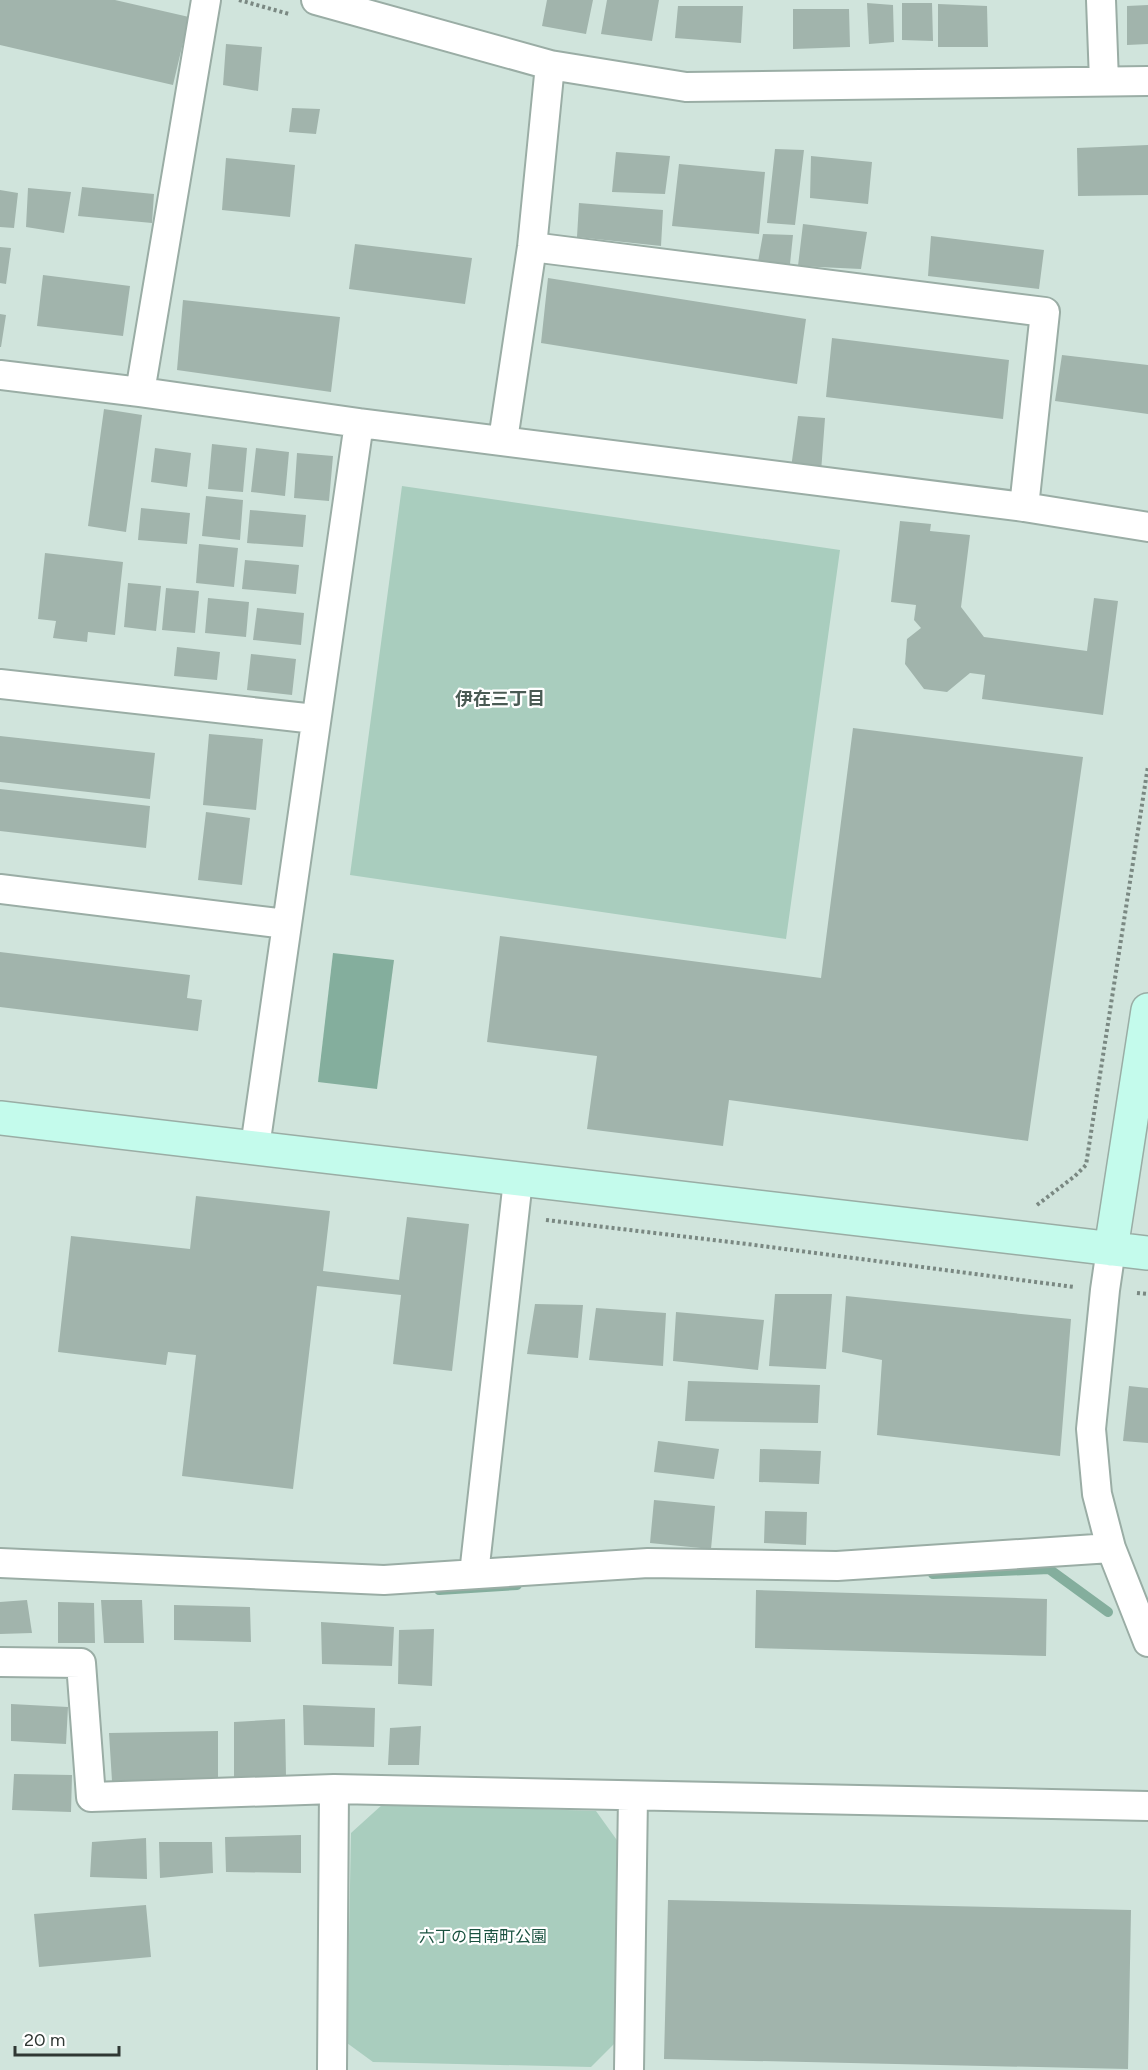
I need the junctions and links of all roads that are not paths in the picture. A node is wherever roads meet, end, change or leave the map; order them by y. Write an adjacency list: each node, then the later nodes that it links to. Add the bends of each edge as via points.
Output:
1 (206, 0): 9 (street)
2 (316, 0): 4 (street)
3 (1101, 0): 5 (street)
4 (550, 65): 5 (street, via 686,87); 7 (street)
5 (1104, 81): 6 (street)
6 (1148, 81)
7 (532, 247): 11 (street); 12 (street, via 1045,312)
8 (0, 375): 9 (street)
9 (140, 392): 10 (street)
10 (359, 423): 11 (street); 15 (street)
11 (503, 440): 12 (street)
12 (1024, 507): 13 (street)
13 (1148, 527)
14 (0, 684): 15 (street)
15 (315, 719): 17 (street)
16 (0, 889): 17 (street)
17 (286, 924): 20 (street)
18 (1148, 1010): 22 (street)
19 (0, 1118): 20 (street)
20 (255, 1147): 21 (street)
21 (518, 1180): 22 (street); 26 (street)
22 (1112, 1250): 23 (street); 24 (street, via 1091,1429 1097,1494)
23 (1148, 1253)
24 (1111, 1548): 26 (street, via 837,1566 648,1563); 27 (street)
25 (0, 1563): 26 (street, via 384,1580)
26 (474, 1574)
27 (1148, 1642)
28 (0, 1662): 29 (street, via 81,1663 91,1797)
29 (334, 1789): 30 (street); 32 (street)
30 (633, 1796): 31 (street); 33 (street)
31 (1148, 1806)
32 (332, 2070)
33 (629, 2070)

